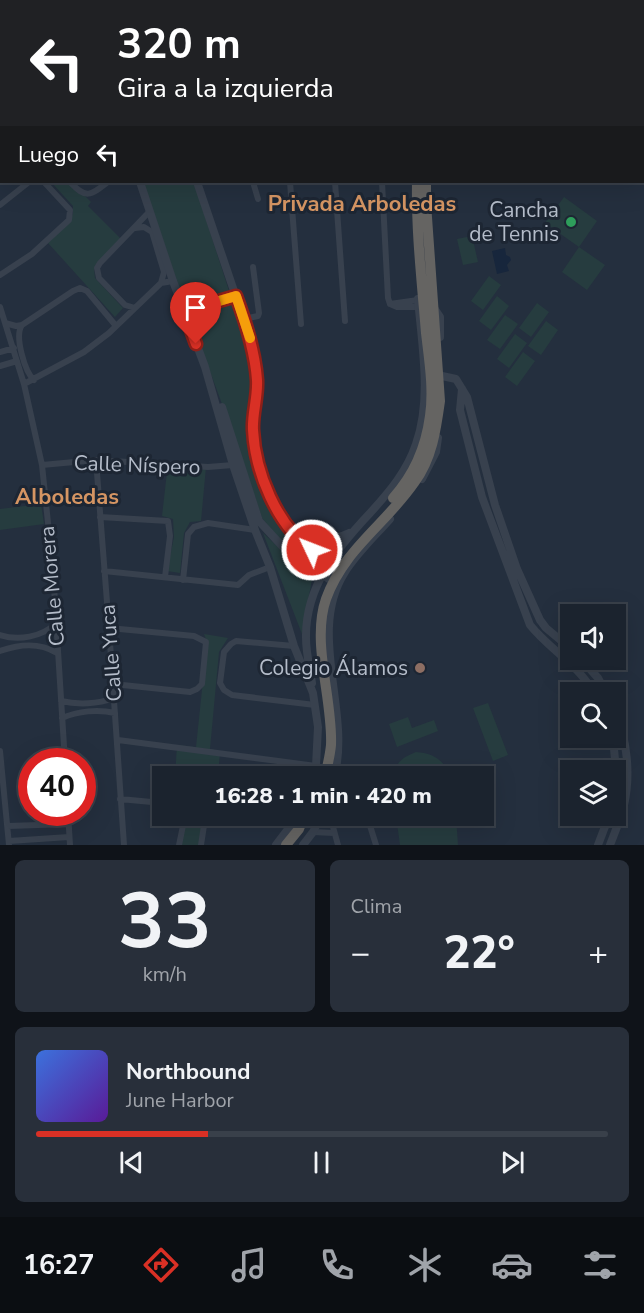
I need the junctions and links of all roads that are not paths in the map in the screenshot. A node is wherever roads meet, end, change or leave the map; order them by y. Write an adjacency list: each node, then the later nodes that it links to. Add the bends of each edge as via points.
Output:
1 (28, 183): 14 (street)
2 (45, 183): 20 (street, via 70,210 69,220)
3 (71, 183): 4 (street, via 86,194)
4 (107, 183)
5 (140, 183): 15 (street)
6 (197, 183): 24 (street)
7 (253, 183): 13 (street)
8 (290, 183): 33 (street)
9 (335, 183): 31 (street)
10 (382, 183): 25 (street, via 388,298 390,304)
11 (417, 183): 17 (highway)
12 (426, 183): 27 (highway)
13 (258, 199)
14 (0, 206)
15 (150, 211): 16 (street); 22 (street)
16 (134, 228): 23 (street, via 144,227 152,232 164,272); 28 (street, via 97,268 99,278 125,305)
17 (418, 233): 25 (street, via 414,241); 60 (highway, via 431,404 427,435 417,463 398,492)
18 (254, 267): 30 (street, via 259,313)
19 (0, 269): 20 (street)
20 (8, 270): 21 (street)
21 (0, 275)
22 (173, 281): 23 (street); 29 (street)
23 (161, 283): 28 (street)
24 (236, 296): 29 (street); 30 (street)
25 (418, 304): 59 (street, via 424,402 417,444 398,481)
26 (0, 307): 32 (street, Calle Morera)
27 (434, 307): 41 (street, via 440,317); 60 (highway, via 440,401 432,448 414,483)
28 (135, 308): 35 (street)
29 (184, 311): 40 (street)
30 (244, 319): 57 (street, via 257,378 253,429 259,469)
31 (345, 321)
32 (6, 323): 34 (street); 36 (street, Calle Morera)
33 (301, 324)
34 (22, 325): 35 (street, via 80,288 87,291); 42 (street, via 19,338 27,372)
35 (116, 326): 42 (street, via 84,352)
36 (14, 348): 37 (street); 38 (street, Calle Morera)
37 (0, 352)
38 (17, 361): 39 (street); 43 (street, Calle Morera)
39 (0, 366)
40 (205, 367): 51 (street); 65 (street, via 259,521)
41 (442, 376): 44 (street, via 456,379); 60 (street, via 444,407 436,452 428,471 402,505)
42 (34, 380): 43 (street)
43 (24, 384): 50 (street, Calle Morera)
44 (462, 389): 45 (street); 46 (street, via 460,410)
45 (475, 429): 46 (street); 47 (street)
46 (465, 432): 48 (street)
47 (479, 444): 48 (street); 52 (street)
48 (469, 446): 53 (street)
49 (96, 460): 50 (street, Calle Níspero); 51 (street, Calle Níspero); 56 (street, Calle Yuca)
50 (42, 465): 72 (street, Calle Morera)
51 (233, 465): 58 (street)
52 (492, 496): 53 (street); 54 (street)
53 (482, 498): 55 (street)
54 (495, 505): 55 (street); 62 (street)
55 (485, 507): 62 (street)
56 (100, 517): 63 (street, Calle Yuca); 64 (street, via 168,521)
57 (285, 523): 59 (street, via 326,539); 60 (street, via 300,542)
58 (255, 530): 61 (street); 66 (street, via 194,526 188,534)
59 (353, 531): 60 (street)
60 (340, 562): 65 (street); 69 (street); 70 (highway)
61 (270, 567): 66 (street, via 249,575 238,585); 79 (street)
62 (513, 570): 67 (street); 68 (street)
63 (104, 571): 64 (street); 74 (street, Calle Yuca)
64 (165, 577): 66 (street)
65 (320, 578): 69 (street); 90 (street, via 308,616 306,638)
66 (183, 580)
67 (522, 582): 68 (street); 71 (street)
68 (514, 585): 73 (street)
69 (338, 588): 107 (street, via 328,634 338,732)
70 (323, 599): 105 (highway, via 315,614 324,738); 106 (highway, via 321,627)
71 (540, 620): 73 (street); 75 (street)
72 (55, 624): 76 (street, via 46,633 6,638); 81 (street, Calle Morera)
73 (530, 625): 77 (street)
74 (110, 628): 89 (street, Calle Yuca); 89 (street, via 195,636 206,642 202,684 197,689 190,692)
75 (546, 628): 77 (street); 78 (street)
76 (0, 635)
77 (539, 636): 84 (street)
78 (560, 640)
79 (294, 646): 90 (street); 93 (street, via 236,641 224,652 220,683 232,695)
80 (0, 651): 81 (street, via 33,645 47,647)
81 (57, 654): 92 (street, Calle Morera)
82 (584, 670): 84 (street)
83 (591, 670): 85 (street)
84 (581, 673): 86 (street)
85 (598, 678): 87 (street); 88 (street)
86 (588, 682)
87 (592, 682)
88 (600, 682)
89 (113, 684): 91 (street, Calle Yuca)
90 (313, 693): 93 (street)
91 (114, 698): 92 (street, via 72,704); 94 (street, Calle Yuca)
92 (61, 701): 95 (street, Calle Morera)
93 (315, 705): 104 (street)
94 (115, 713): 95 (street, via 74,712); 96 (street, Calle Yuca)
95 (62, 718): 97 (street, Calle Morera)
96 (118, 740): 103 (street); 108 (street, Calle Yuca)
97 (64, 748)
98 (615, 748): 101 (street)
99 (625, 748): 102 (street)
100 (0, 751): 110 (street)
101 (616, 758): 102 (street)
102 (626, 758)
103 (285, 766)
104 (317, 766)
105 (318, 766)
106 (332, 766)
107 (333, 766)
108 (120, 799): 109 (street); 128 (street, Calle Yuca)
109 (152, 802)
110 (8, 826): 111 (street); 126 (street)
111 (18, 826)
112 (69, 826): 125 (street)
113 (182, 826): 129 (street)
114 (204, 826): 130 (street)
115 (292, 826): 131 (street)
116 (299, 826): 132 (highway)
117 (306, 826): 133 (highway)
118 (316, 826): 123 (street)
119 (332, 826): 124 (street)
120 (370, 826): 136 (street)
121 (605, 826): 137 (street)
122 (617, 826): 138 (street)
123 (313, 832): 124 (street); 134 (street)
124 (334, 834): 135 (street)
125 (69, 837): 126 (street); 127 (street)
126 (9, 843)
127 (70, 845)
128 (124, 845)
129 (179, 845)
130 (201, 845)
131 (276, 845)
132 (286, 845)
133 (294, 845)
134 (303, 845)
135 (338, 845)
136 (376, 845)
137 (598, 845)
138 (610, 845)

